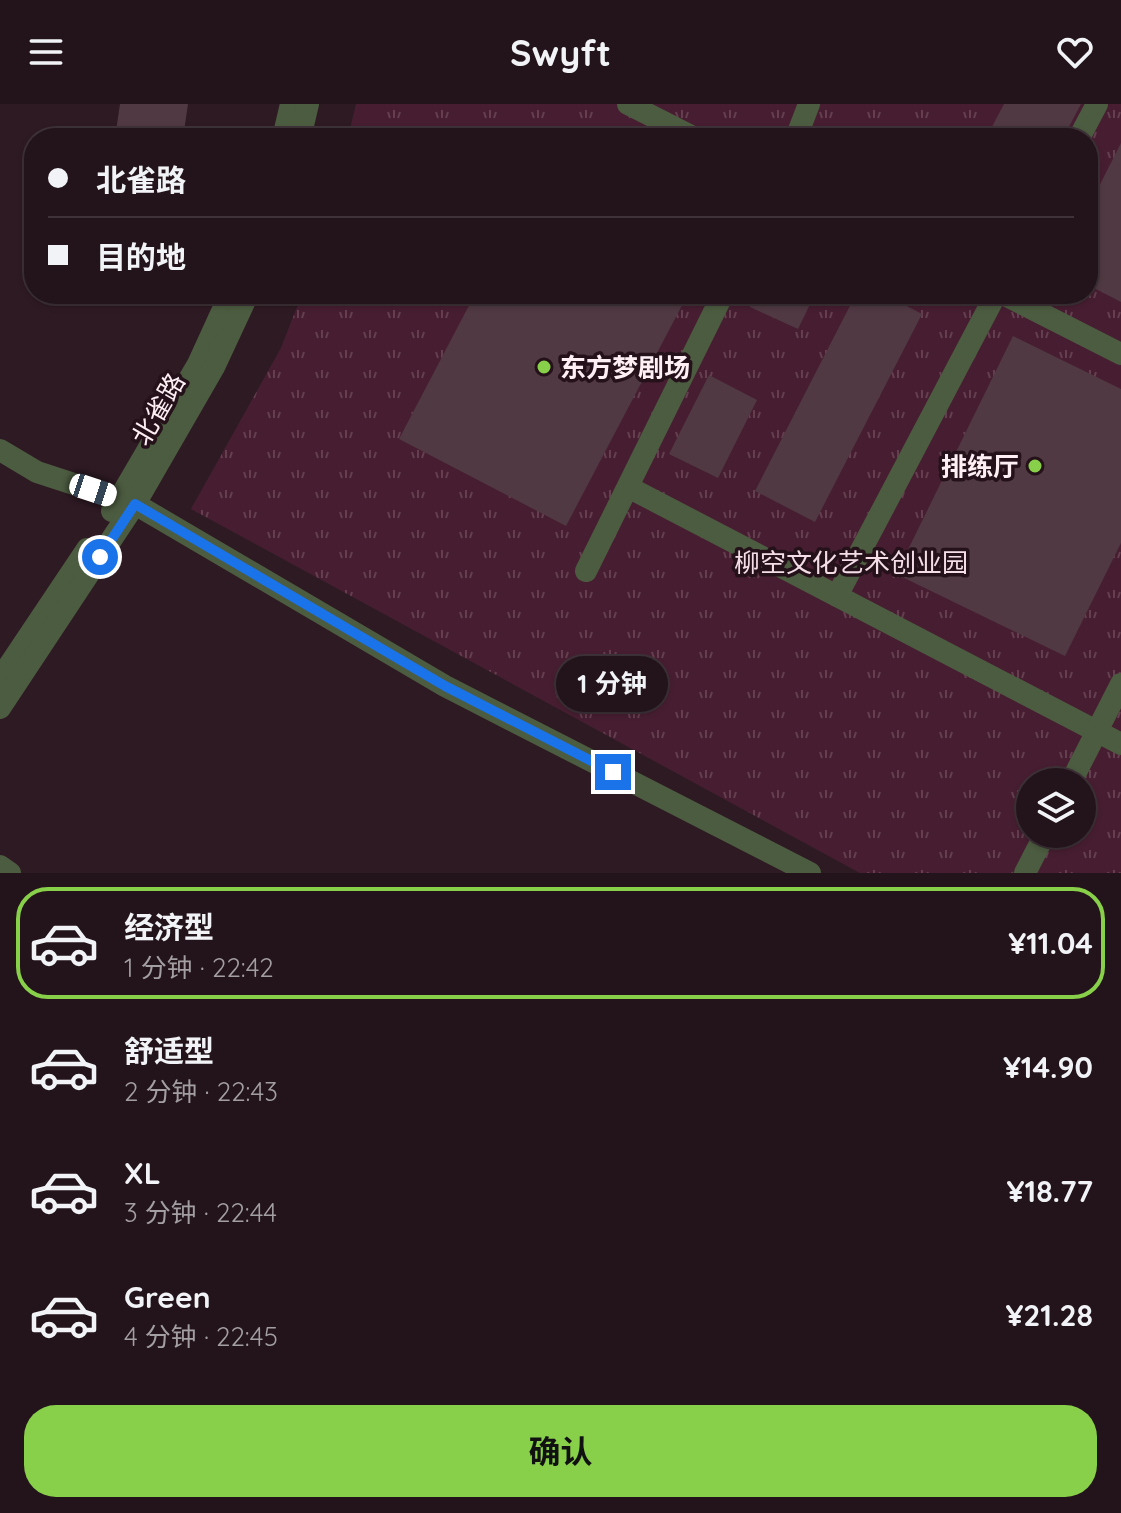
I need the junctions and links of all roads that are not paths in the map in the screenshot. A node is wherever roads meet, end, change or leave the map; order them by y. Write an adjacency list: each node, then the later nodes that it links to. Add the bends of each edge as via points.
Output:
1 (291, 104): 6 (street)
2 (308, 104): 7 (street)
3 (628, 104): 8 (street)
4 (809, 104): 9 (street)
5 (1097, 104): 10 (street)
6 (285, 128)
7 (302, 128)
8 (675, 128)
9 (800, 128)
10 (1084, 128)
11 (225, 304): 19 (street, 北雀路)
12 (243, 304): 19 (street, 北雀路, via 214,367)
13 (718, 304): 18 (street)
14 (991, 304): 21 (street)
15 (1023, 304): 16 (street)
16 (1121, 354)
17 (0, 450): 19 (street, via 37,472)
18 (628, 487): 20 (street); 21 (street)
19 (128, 502): 22 (street, 北雀路); 24 (street, 北雀路); 31 (street, via 445,686)
20 (586, 571)
21 (837, 596): 25 (street)
22 (0, 679)
23 (1121, 684): 25 (street)
24 (0, 708)
25 (1097, 731): 26 (street); 27 (street)
26 (1121, 744)
27 (1078, 768)
28 (1038, 848): 32 (street)
29 (0, 866): 30 (street)
30 (10, 873)
31 (810, 873)
32 (1025, 873)

